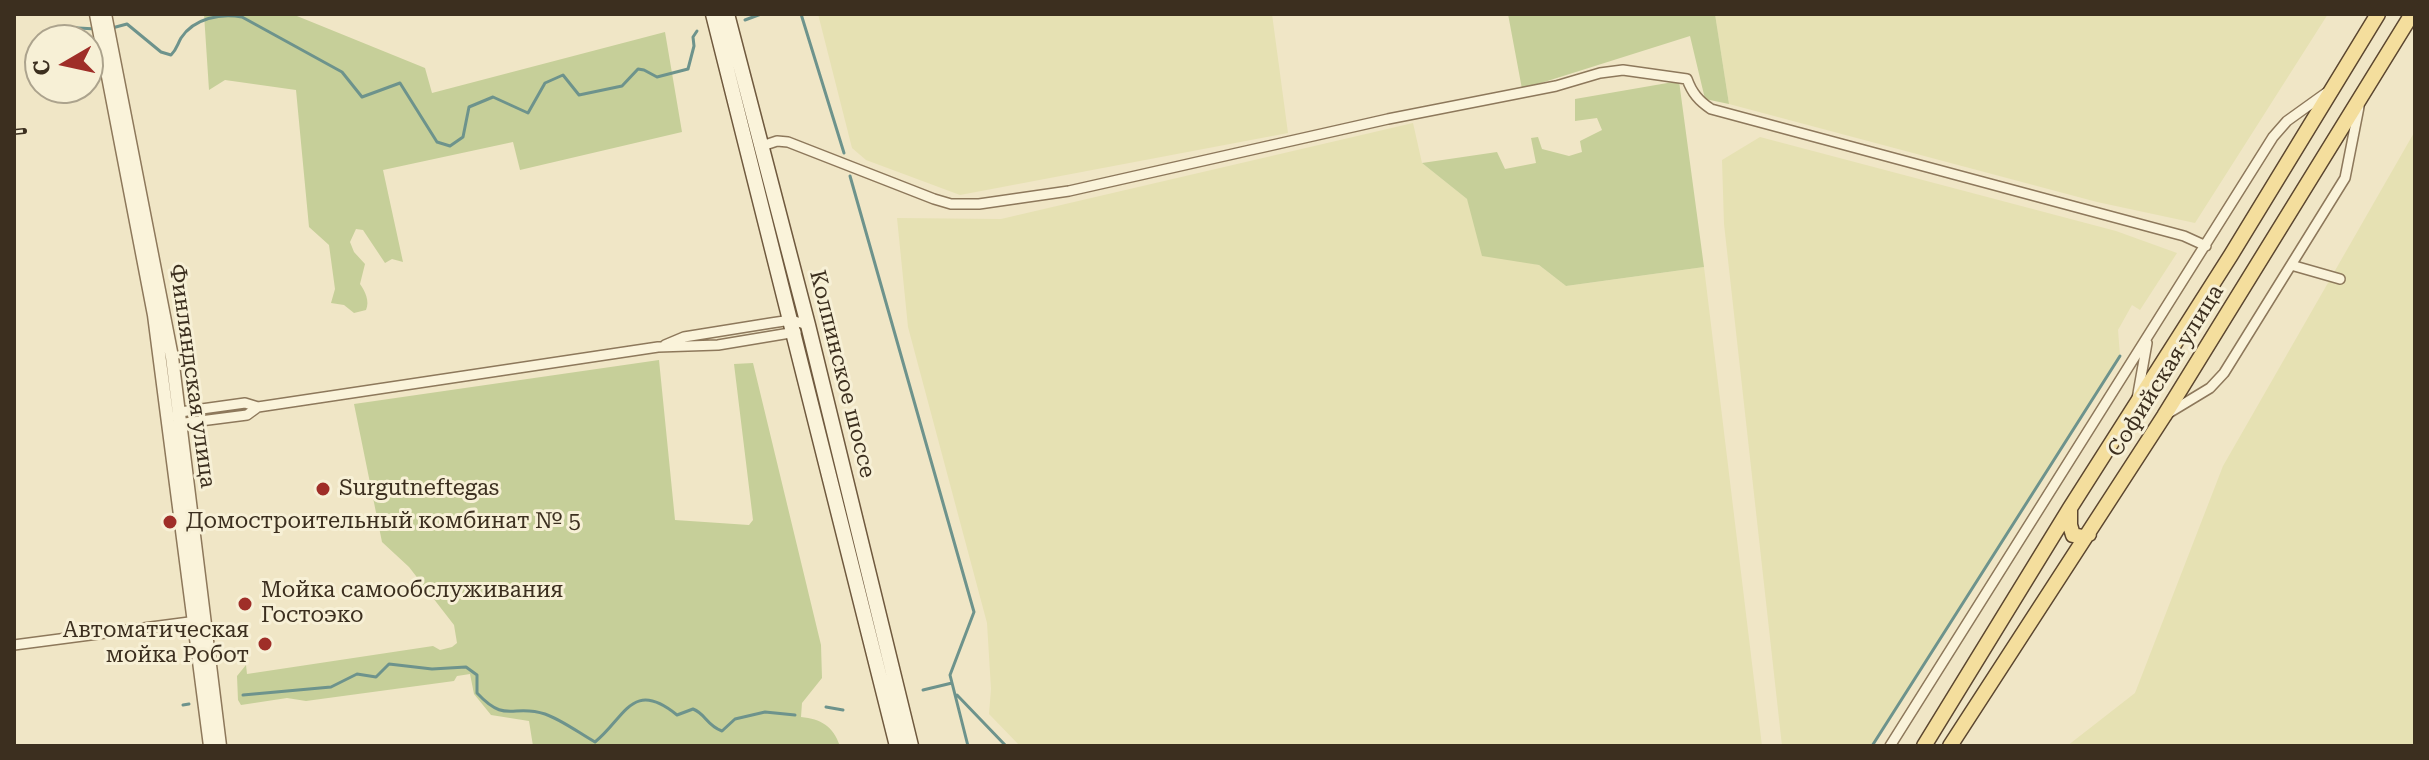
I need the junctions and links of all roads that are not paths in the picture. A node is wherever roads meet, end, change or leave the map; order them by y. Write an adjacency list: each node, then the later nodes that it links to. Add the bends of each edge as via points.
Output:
1 (713, 14): 13 (main road, Колпинское шоссе)
2 (727, 14): 8 (main road, Колпинское шоссе)
3 (2378, 14): 6 (main road, Софийская улица)
4 (2412, 14): 7 (main road, Софийская улица)
5 (101, 15): 17 (street, Финляндская улица, via 161,295)
6 (2332, 88): 9 (street, via 2273,137); 15 (main road, Софийская улица)
7 (2361, 96): 10 (street, via 2345,178); 16 (main road, Софийская улица)
8 (762, 146): 9 (street, via 788,142 934,199 979,204 1069,191 1623,70 1687,79 1700,102 1711,109); 12 (main road, Колпинское шоссе)
9 (2206, 246): 14 (street)
10 (2291, 265): 11 (street); 16 (street, via 2224,373 2198,397)
11 (2340, 279)
12 (808, 325): 13 (street); 27 (main road, Колпинское шоссе)
13 (792, 327): 17 (street, via 718,345 658,347 258,407 247,415); 26 (main road, Колпинское шоссе)
14 (2150, 332): 15 (street); 28 (street)
15 (2136, 405): 18 (main road, Софийская улица)
16 (2164, 416): 19 (main road, Софийская улица)
17 (177, 419): 20 (street, Финляндская улица)
18 (2070, 508): 19 (main road, via 2073,535); 29 (main road, Софийская улица)
19 (2089, 534): 22 (main road, Софийская улица)
20 (198, 620): 21 (street); 23 (street, Финляндская улица)
21 (14, 645)
22 (1994, 676): 30 (main road, Софийская улица); 31 (main road)
23 (212, 727): 24 (street, Финляндская улица); 25 (street, Финляндская улица)
24 (210, 746)
25 (220, 746)
26 (897, 746)
27 (911, 746)
28 (1890, 746)
29 (1924, 746)
30 (1950, 746)
31 (1961, 746)

